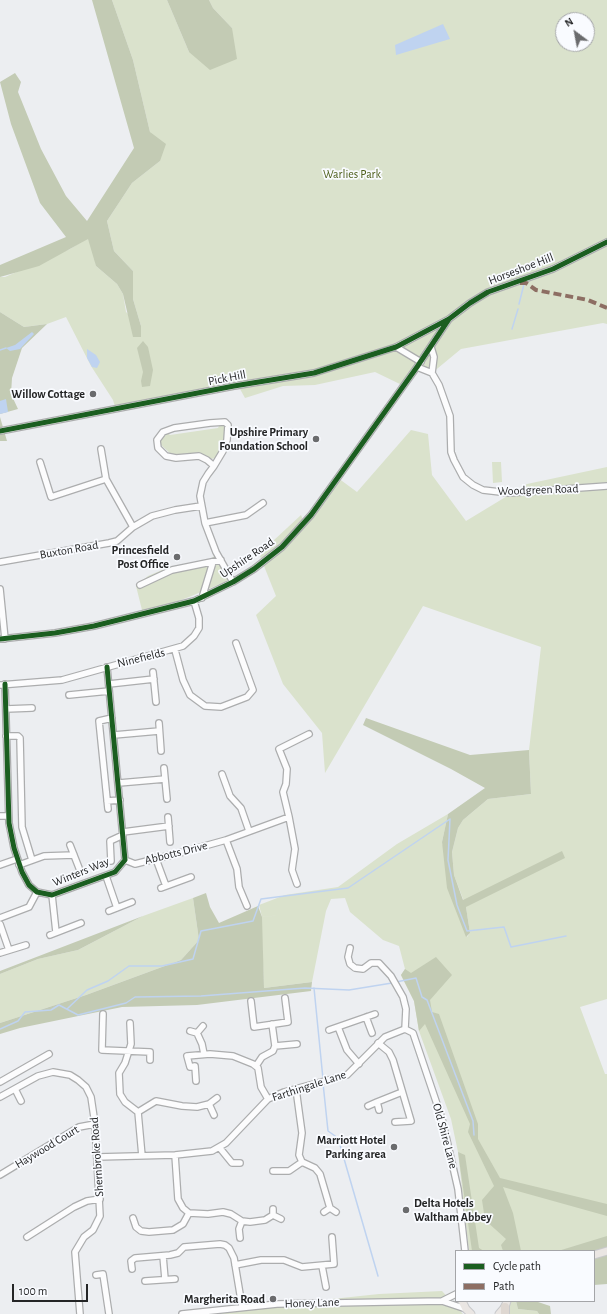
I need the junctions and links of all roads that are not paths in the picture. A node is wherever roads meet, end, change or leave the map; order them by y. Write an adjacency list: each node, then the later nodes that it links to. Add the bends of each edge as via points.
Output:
1 (607, 242): 2 (street, Horseshoe Hill, via 553,269 488,292)
2 (449, 319): 3 (street, Pick Hill); 4 (street, Horseshoe Hill)
3 (396, 347): 5 (street); 7 (street, Pick Hill, via 314,374 234,386)
4 (431, 347): 5 (street, Horseshoe Hill); 6 (street, Woodgreen Road, via 434,357)
5 (419, 364): 6 (street); 20 (street, Upshire Road, via 295,534 277,551)
6 (432, 373): 12 (street, Woodgreen Road, via 450,416 451,452 463,476 473,485 483,490 509,493)
7 (0, 432)
8 (101, 449): 11 (street)
9 (40, 462): 11 (street, via 51,497)
10 (214, 466): 10 (street, via 227,440 229,428 224,422 174,428 163,432 159,437 158,448 166,456 199,456); 14 (street, via 201,491)
11 (106, 479): 16 (street)
12 (607, 486)
13 (263, 503): 15 (street, via 246,515)
14 (201, 506): 15 (street); 16 (street, Buxton Road, via 164,513 148,518)
15 (205, 523): 17 (street)
16 (133, 527): 18 (street, Buxton Road, via 117,541)
17 (221, 560): 19 (street, Upshire Road); 20 (street)
18 (0, 562)
19 (214, 562): 21 (street, Upshire Road, via 172,570); 23 (street, Upshire Road)
20 (233, 582): 23 (street, Upshire Road)
21 (140, 586)
22 (0, 589): 25 (street)
23 (202, 598): 24 (street, Upshire Road)
24 (194, 601): 25 (street, Upshire Road, via 94,626); 27 (street, Ninefields, via 200,628 188,644)
25 (2, 639)
26 (236, 643): 27 (street, via 253,690 247,698 221,707 205,706 190,695)
27 (175, 650): 28 (street, Ninefields)
28 (107, 667): 31 (street, Ninefields, via 62,680); 32 (street, Winters Way)
29 (153, 672): 30 (street)
30 (154, 679): 32 (street); 35 (street)
31 (3, 684): 37 (street, Winters Way)
32 (109, 684): 33 (street, Winters Way)
33 (109, 691): 34 (street); 38 (street, Winters Way)
34 (69, 696)
35 (156, 702)
36 (32, 708): 37 (street)
37 (4, 712): 43 (street, Winters Way)
38 (112, 718): 42 (street, Winters Way); 53 (street, via 99,721)
39 (159, 723): 40 (street)
40 (159, 731): 42 (street); 44 (street)
41 (309, 734): 58 (street, via 279,749 288,769 283,797)
42 (114, 735): 50 (street, Winters Way)
43 (6, 736): 46 (street, Winters Way); 68 (street, via 20,738 22,827)
44 (161, 751)
45 (0, 767): 46 (street)
46 (7, 767): 56 (street, Winters Way)
47 (164, 768): 49 (street)
48 (222, 774): 60 (street, via 230,796 243,812)
49 (165, 779): 50 (street); 51 (street)
50 (119, 783): 52 (street, Winters Way)
51 (167, 799)
52 (120, 800): 53 (street); 61 (street, Winters Way)
53 (107, 801): 54 (street)
54 (108, 809)
55 (0, 816): 56 (street)
56 (8, 816): 67 (street, Winters Way)
57 (168, 817): 59 (street)
58 (289, 817): 60 (street, Abbotts Drive); 76 (street, via 295,849 292,870)
59 (169, 826): 61 (street); 63 (street)
60 (249, 831): 62 (street, Abbotts Drive)
61 (123, 834): 69 (street, Winters Way); 70 (street, Winters Way, via 110,841)
62 (226, 840): 66 (street, Abbotts Drive); 80 (street)
63 (170, 842)
64 (70, 844): 65 (street, Winters Way)
65 (74, 854): 68 (street, Winters Way, via 44,856); 73 (street, Winters Way)
66 (156, 858): 69 (street, Abbotts Drive, via 135,864); 75 (street, via 163,887)
67 (17, 859): 71 (street); 72 (street, Winters Way)
68 (32, 860): 72 (street, Winters Way)
69 (125, 860): 74 (street, Winters Way, via 115,872)
70 (111, 861)
71 (0, 864)
72 (19, 865): 77 (street, Winters Way, via 29,884)
73 (79, 868)
74 (106, 876): 78 (street, Winters Way); 81 (street)
75 (191, 877)
76 (297, 884)
77 (38, 892): 78 (street, Winters Way); 83 (street, via 29,907)
78 (52, 895): 84 (street, via 53,933)
79 (132, 902): 81 (street)
80 (247, 906)
81 (117, 908): 82 (street)
82 (109, 911)
83 (0, 918)
84 (81, 923)
85 (0, 924): 88 (street)
86 (26, 944): 88 (street)
87 (350, 948): 99 (street, via 350,964 363,969 371,963 379,963 393,979 406,1009)
88 (9, 950): 89 (street)
89 (0, 953)
90 (285, 998): 96 (street, via 288,1022)
91 (251, 1000): 96 (street, via 254,1027)
92 (103, 1014): 107 (street, via 102,1050)
93 (375, 1014): 94 (street)
94 (366, 1017): 98 (street); 103 (street)
95 (130, 1023): 107 (street, via 131,1044)
96 (272, 1024): 106 (street)
97 (203, 1026): 102 (street)
98 (338, 1027): 100 (street); 111 (street, via 347,1050)
99 (405, 1029): 104 (street, Farthingale Lane, via 391,1034); 149 (street, Old Shire Lane, via 413,1033 442,1119 458,1191)
100 (329, 1030)
101 (190, 1031): 102 (street)
102 (197, 1033): 109 (street)
103 (372, 1033)
104 (378, 1043): 111 (street, Farthingale Lane); 117 (street, via 389,1052 393,1060)
105 (297, 1044): 106 (street)
106 (275, 1046): 112 (street)
107 (127, 1052): 110 (street, via 150,1052); 126 (street, via 125,1063 119,1073 120,1094 125,1102)
108 (49, 1054): 114 (street)
109 (204, 1054): 112 (street, via 233,1056); 113 (street, via 187,1056 190,1067 195,1066)
110 (150, 1060)
111 (359, 1064): 116 (street, Farthingale Lane, via 347,1075)
112 (256, 1066): 120 (street, via 261,1087)
113 (196, 1081)
114 (0, 1082)
115 (15, 1089): 118 (street, Shernbroke Road); 121 (street); 129 (street, Shernbroke Road, via 49,1073 70,1075 86,1087)
116 (296, 1089): 120 (street, Farthingale Lane); 134 (street, via 302,1133)
117 (402, 1092): 122 (street); 128 (street, via 411,1121)
118 (1, 1094)
119 (217, 1098): 123 (street)
120 (268, 1099): 130 (street, Farthingale Lane)
121 (22, 1101)
122 (376, 1102): 124 (street); 125 (street)
123 (209, 1104): 126 (street, via 186,1107 156,1100); 127 (street)
124 (368, 1106)
125 (379, 1110)
126 (138, 1112): 132 (street)
127 (214, 1115)
128 (395, 1122)
129 (95, 1124): 133 (street, Shernbroke Road); 137 (street, Haywood Court, via 79,1127)
130 (219, 1148): 131 (street); 135 (street, via 232,1163)
131 (175, 1155): 132 (street); 142 (street, via 178,1199)
132 (142, 1156): 133 (street)
133 (97, 1157): 138 (street, Shernbroke Road)
134 (302, 1162): 136 (street, via 289,1171); 139 (street, via 315,1168 320,1174)
135 (240, 1163)
136 (272, 1171)
137 (0, 1175)
138 (100, 1200): 146 (street, via 87,1201 74,1207); 167 (street, Shernbroke Road, via 98,1223 81,1241 75,1252)
139 (330, 1208): 140 (street); 141 (street)
140 (324, 1212)
141 (336, 1212)
142 (189, 1213): 143 (street, via 182,1224 173,1230 141,1231 136,1227); 145 (street, via 223,1212)
143 (133, 1218)
144 (281, 1219): 145 (street, via 273,1212 265,1220)
145 (242, 1221): 148 (street, via 239,1229)
146 (27, 1237)
147 (332, 1237): 154 (street, via 334,1264)
148 (240, 1238)
149 (465, 1250)
150 (607, 1251): 151 (main road)
151 (595, 1255)
152 (163, 1256): 153 (street, via 178,1253 184,1247 220,1244 229,1248); 155 (street, via 135,1258 131,1261); 157 (street)
153 (235, 1265): 154 (street, via 261,1260 284,1260 302,1267); 164 (street)
154 (322, 1266): 160 (street)
155 (132, 1269)
156 (96, 1275): 168 (street, via 103,1274)
157 (165, 1279): 158 (street); 159 (street)
158 (175, 1279)
159 (145, 1281)
160 (326, 1287)
161 (455, 1294): 162 (street, Honey Lane)
162 (442, 1301): 164 (street, Honey Lane, via 337,1301); 166 (street, Honey Lane)
163 (463, 1302): 166 (main road)
164 (242, 1306): 169 (street, Honey Lane)
165 (506, 1307): 170 (main road)
166 (468, 1312)
167 (80, 1314)
168 (110, 1314)
169 (182, 1314)
170 (499, 1314)

